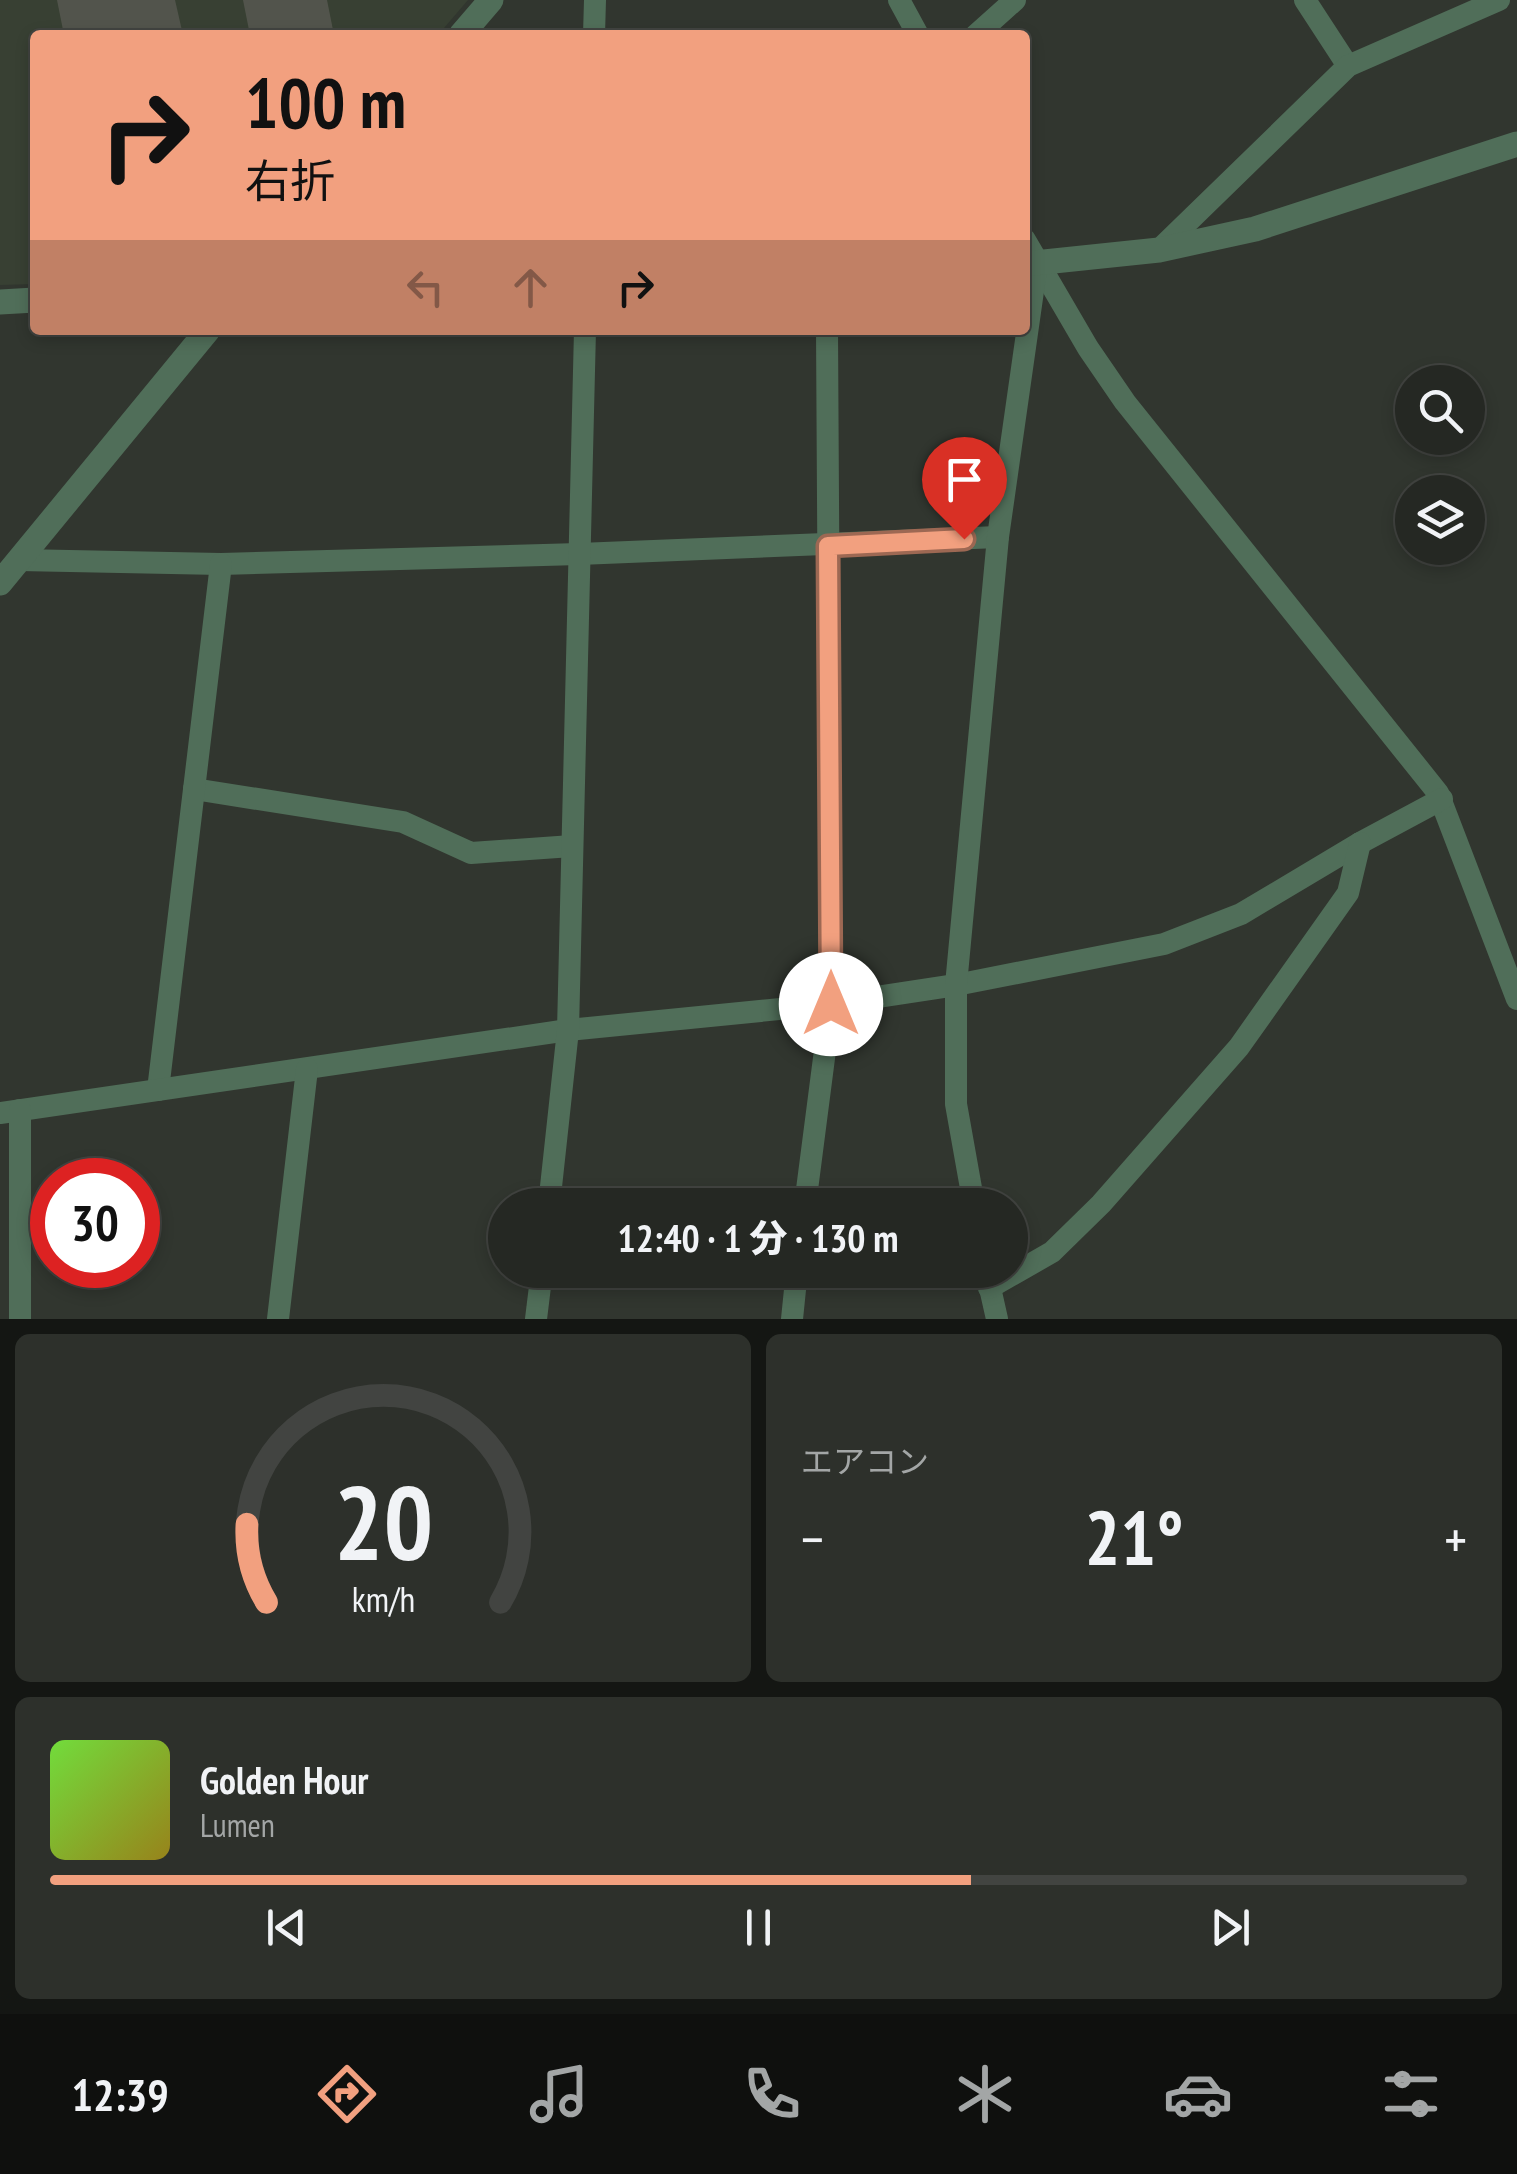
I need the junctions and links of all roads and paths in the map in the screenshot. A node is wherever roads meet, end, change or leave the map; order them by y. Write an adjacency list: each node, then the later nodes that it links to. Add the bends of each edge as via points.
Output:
1 (491, 0): 7 (street)
2 (595, 0): 8 (street)
3 (900, 0): 9 (street)
4 (1015, 0): 10 (street)
5 (1305, 0): 11 (street)
6 (1499, 0): 11 (street)
7 (464, 30)
8 (594, 30)
9 (915, 30)
10 (982, 30)
11 (1348, 66): 13 (street)
12 (1517, 144): 13 (street, via 1254,229)
13 (1159, 250): 14 (street)
14 (1030, 255)
15 (1030, 257): 29 (street, via 1125,402)
16 (30, 300): 17 (street)
17 (0, 302)
18 (204, 335): 25 (street)
19 (584, 335): 24 (street)
20 (827, 335): 23 (street)
21 (1020, 335): 22 (street)
22 (998, 538): 23 (street); 32 (street)
23 (828, 546): 24 (street); 34 (street)
24 (579, 554): 26 (street); 31 (street)
25 (20, 560): 26 (street); 27 (street)
26 (221, 564): 28 (street)
27 (0, 584)
28 (194, 789): 31 (street, via 402,822 470,854); 37 (street)
29 (1442, 799): 30 (street); 33 (street)
30 (1360, 843): 32 (street, via 1242,914 1164,944); 42 (street, via 1348,893 1239,1047 1101,1204 1052,1252)
31 (572, 846): 35 (street)
32 (956, 985): 34 (street); 41 (street, via 956,1104)
33 (1517, 999)
34 (831, 1004): 35 (street); 40 (street)
35 (568, 1030): 36 (street); 39 (street)
36 (307, 1069): 37 (street); 47 (street)
37 (158, 1090): 38 (street)
38 (10, 1111): 46 (street)
39 (551, 1188)
40 (807, 1188)
41 (971, 1188)
42 (1028, 1262)
43 (540, 1288): 48 (street)
44 (796, 1288): 49 (street)
45 (989, 1288): 50 (street)
46 (20, 1319)
47 (278, 1319)
48 (536, 1319)
49 (792, 1319)
50 (997, 1319)

